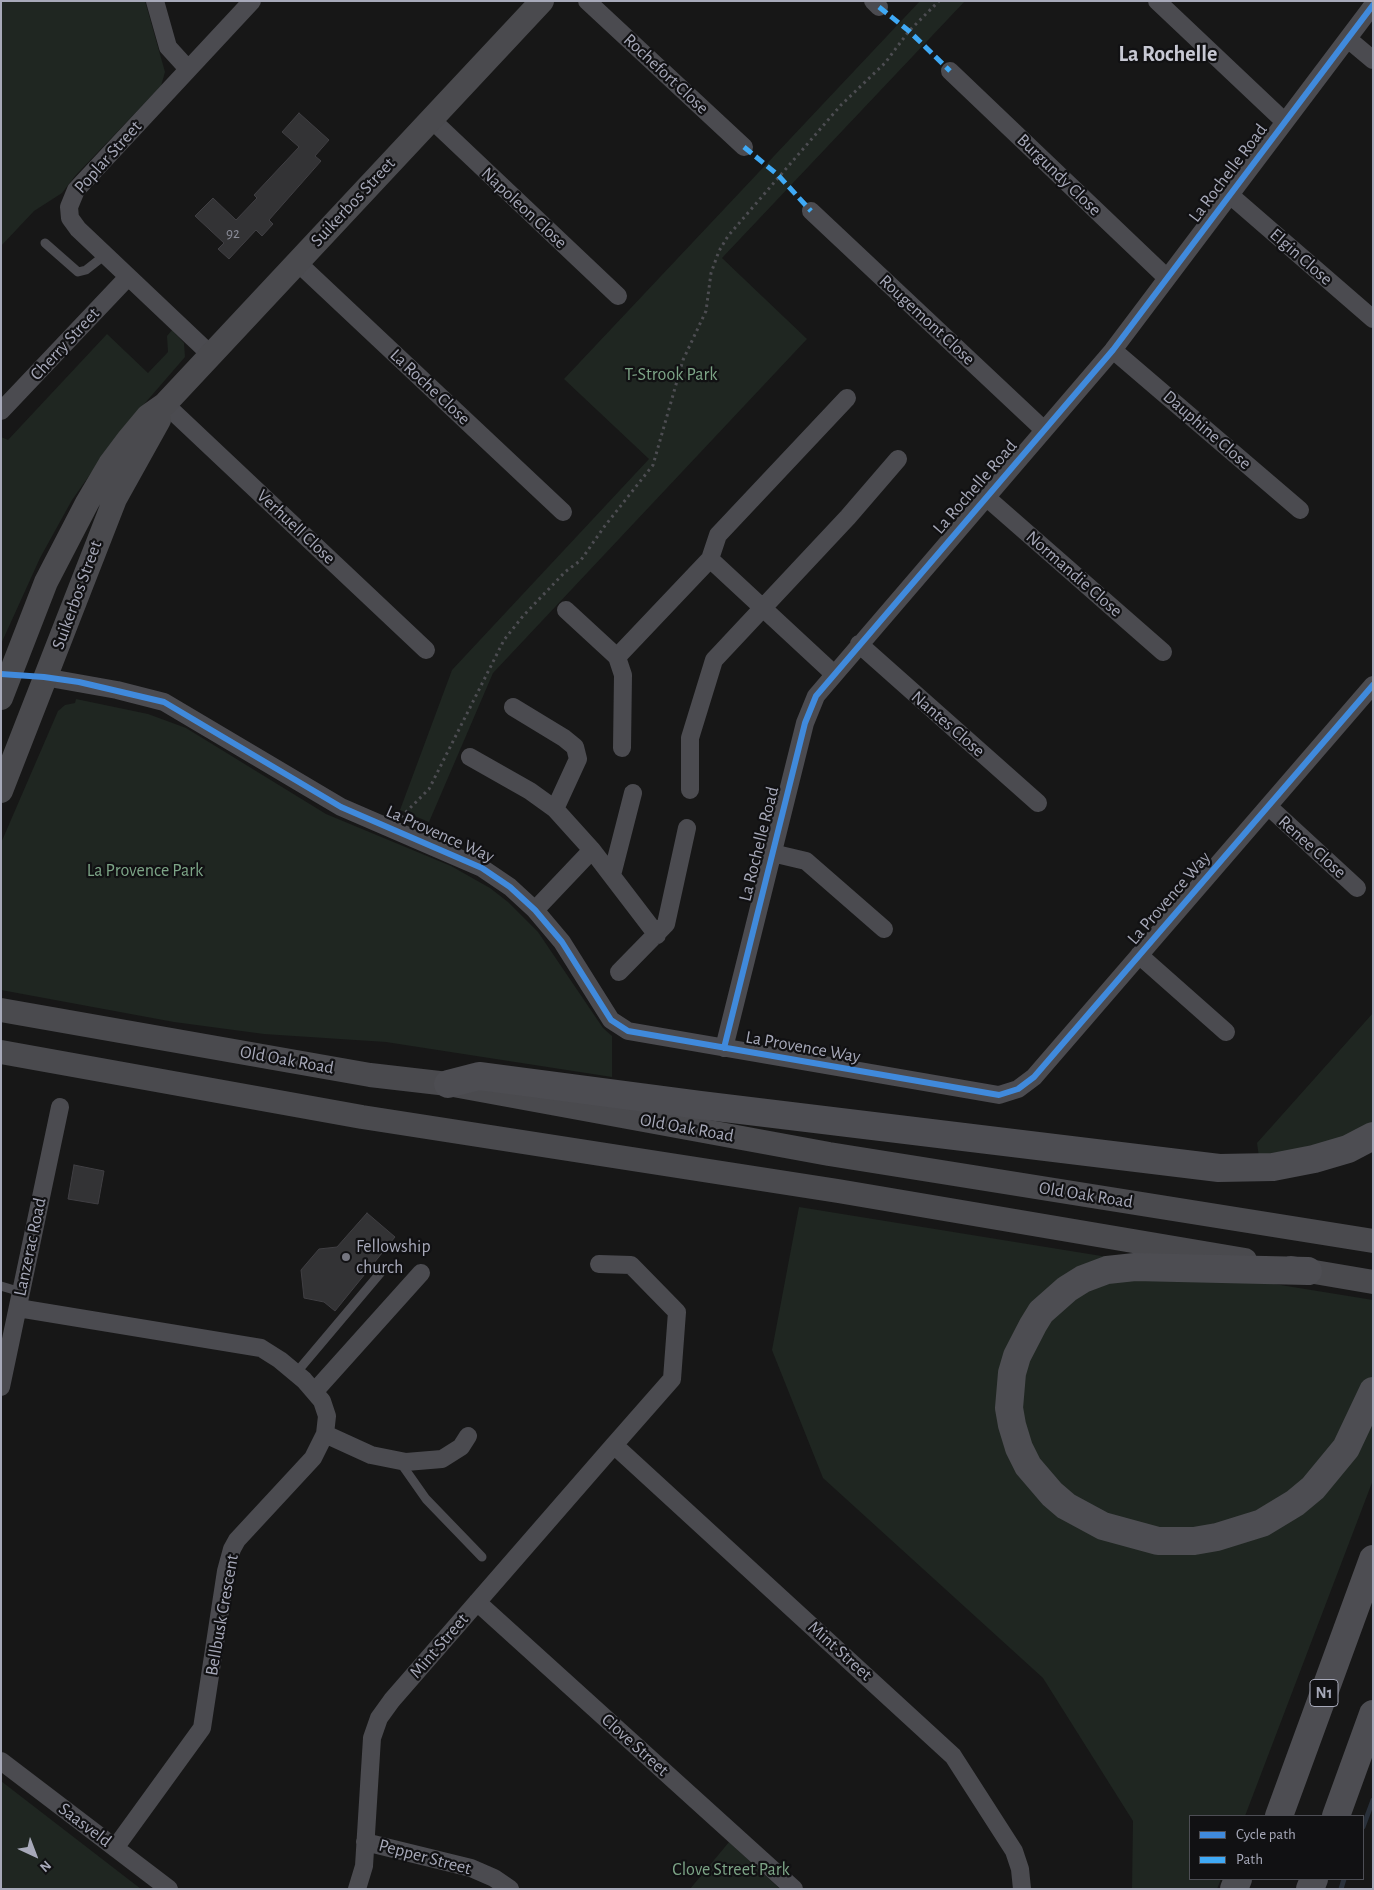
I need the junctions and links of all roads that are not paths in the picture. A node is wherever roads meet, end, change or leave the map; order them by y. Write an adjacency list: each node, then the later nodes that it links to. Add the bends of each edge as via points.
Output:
1 (155, 1): 9 (street, via 168,47)
2 (252, 1): 9 (street, Poplar Street)
3 (542, 1): 11 (main road, Suikerbos Street)
4 (587, 1): 13 (street, Rochefort Close)
5 (1157, 1): 12 (street)
6 (1373, 6): 7 (street, La Rochelle Road)
7 (1348, 39): 8 (street); 12 (street, La Rochelle Road)
8 (1373, 60)
9 (188, 69): 17 (street, Poplar Street, via 71,198 69,213 74,224)
10 (950, 71): 20 (street, Burgundy Close)
11 (431, 119): 18 (main road, Suikerbos Street); 21 (street, Napoleon Close)
12 (1285, 122): 14 (street, La Rochelle Road)
13 (744, 146)
14 (1230, 195): 20 (street, La Rochelle Road); 22 (street, Elgin Close)
15 (811, 211): 28 (street, Rougemont Close)
16 (45, 243): 17 (lane, via 78,272 86,270)
17 (105, 255): 19 (street, Poplar Street)
18 (297, 262): 24 (main road, Suikerbos Street); 32 (street, La Roche Close)
19 (128, 277): 24 (street, Poplar Street); 27 (street, Cherry Street)
20 (1167, 278): 23 (street, La Rochelle Road)
21 (618, 296)
22 (1373, 319)
23 (1113, 350): 28 (street, La Rochelle Road); 31 (street, Dauphine Close)
24 (210, 354): 26 (main road, Suikerbos Street)
25 (847, 398): 33 (street, via 718,534)
26 (165, 404): 37 (street, Verhuell Close); 40 (main road, Suikerbos Street, via 148,416 128,440 87,503 46,582); 42 (main road, Suikerbos Street, via 158,424 115,499)
27 (1, 411)
28 (1044, 430): 30 (street, La Rochelle Road)
29 (898, 460): 34 (street)
30 (986, 497): 36 (street, La Rochelle Road); 38 (street, Normandie Close)
31 (1300, 510)
32 (563, 512)
33 (710, 559): 34 (street); 39 (street)
34 (763, 608): 41 (street); 48 (street, via 711,664 690,738)
35 (566, 610): 39 (street)
36 (859, 644): 41 (street, La Rochelle Road); 51 (street, Nantes Close)
37 (426, 650)
38 (1163, 652)
39 (617, 656): 46 (street, via 622,676)
40 (6, 674): 42 (main road); 44 (main road, Suikerbos Street)
41 (834, 674): 56 (street, La Rochelle Road, via 816,696 808,713)
42 (44, 677): 49 (main road, Suikerbos Street); 59 (street, La Provence Way, via 164,702 322,797 482,868)
43 (1373, 685): 52 (street, La Provence Way)
44 (1, 698)
45 (514, 706): 53 (street, via 575,747 576,766)
46 (622, 748)
47 (470, 757): 53 (street)
48 (690, 790)
49 (1, 791)
50 (633, 793): 57 (street)
51 (1038, 803)
52 (1268, 806): 58 (street, Renee Close); 62 (street, La Provence Way)
53 (555, 809): 55 (street)
54 (687, 828): 61 (street, via 668,919)
55 (592, 850): 57 (street); 59 (street)
56 (772, 853): 60 (street, via 806,861); 66 (street, La Rochelle Road)
57 (612, 875): 61 (street)
58 (1357, 888)
59 (535, 910): 66 (street, La Provence Way, via 562,942 615,1024 628,1031)
60 (884, 929)
61 (657, 935): 63 (street)
62 (1139, 955): 65 (street); 66 (street, La Provence Way, via 1034,1077 1018,1089 999,1095)
63 (619, 972)
64 (1, 1010): 68 (main road, Old Oak Road, via 370,1075)
65 (1226, 1032)
66 (724, 1048)
67 (1, 1052): 74 (main road, via 354,1116 838,1191)
68 (448, 1084): 70 (highway, via 479,1076 700,1106 1219,1168 1246,1169 1295,1163 1348,1148); 71 (main road, Old Oak Road, via 829,1154)
69 (60, 1108): 78 (street, Lanzerac Road)
70 (1373, 1136)
71 (1373, 1241)
72 (599, 1264): 85 (street, Mint Street, via 631,1265 677,1312 672,1378)
73 (382, 1271): 79 (lane)
74 (1308, 1271): 76 (main road); 82 (highway, via 1135,1267 1107,1270 1067,1289 1033,1324 1012,1373 1012,1425 1028,1466 1066,1506 1103,1526 1158,1541 1217,1537 1262,1523 1313,1488 1346,1448)
75 (421, 1273): 81 (street)
76 (1371, 1282)
77 (1, 1286): 78 (lane)
78 (19, 1300): 79 (street, Bellbusk Crescent, via 248,1344 269,1353); 80 (street, Lanzerac Road)
79 (296, 1373): 81 (street, Bellbusk Crescent)
80 (1, 1387)
81 (315, 1391): 83 (street, Bellbusk Crescent, via 326,1409)
82 (1373, 1391)
83 (325, 1434): 86 (street, via 372,1455); 96 (street, Bellbusk Crescent, via 312,1458 232,1549 202,1728)
84 (468, 1436): 86 (street, via 462,1447 442,1460)
85 (614, 1445): 89 (street, Mint Street); 101 (street, Mint Street, via 953,1756 1014,1852)
86 (400, 1462): 87 (lane, via 426,1499)
87 (482, 1556)
88 (1371, 1565): 92 (highway, via 1354,1578); 93 (highway, N1)
89 (477, 1602): 95 (street, Mint Street, via 380,1718 372,1738); 100 (street, Clove Street)
90 (1373, 1714): 94 (highway)
91 (1, 1761): 96 (street, Saasveld)
92 (1262, 1815)
93 (1279, 1815)
94 (1336, 1815)
95 (365, 1842): 98 (street, Mint Street, via 364,1866); 99 (street, Pepper Street, via 471,1868)
96 (115, 1848): 97 (street, Saasveld)
97 (169, 1889)
98 (358, 1889)
99 (510, 1889)
100 (794, 1889)
101 (1022, 1889)

